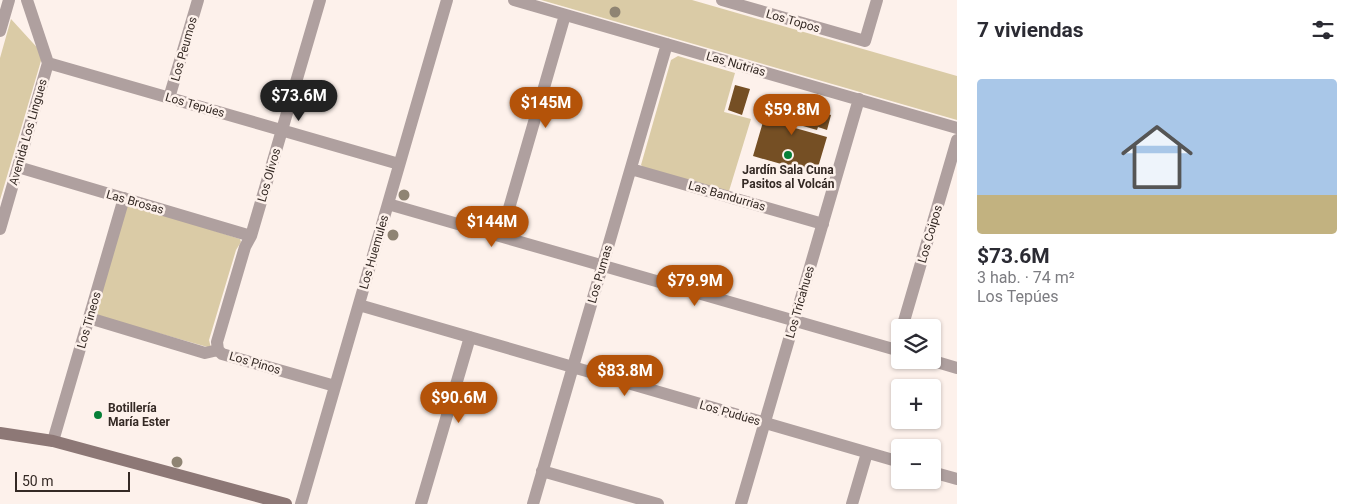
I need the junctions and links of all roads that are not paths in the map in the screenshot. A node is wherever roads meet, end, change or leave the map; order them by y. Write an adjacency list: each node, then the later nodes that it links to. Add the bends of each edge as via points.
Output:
1 (9, 0): 10 (street)
2 (26, 0): 12 (street)
3 (198, 0): 13 (street, Los Peumos)
4 (320, 0): 16 (street, Los Olivos)
5 (447, 0): 18 (street, Los Huemules)
6 (514, 0): 9 (street, Las Nutrias)
7 (722, 0): 8 (street, Los Topos, via 865,41)
8 (877, 0)
9 (565, 15): 11 (street, Las Nutrias); 26 (street)
10 (0, 29)
11 (667, 44): 14 (street, Las Nutrias); 20 (street, Los Pumas)
12 (48, 63): 13 (street, Los Tepúes); 19 (street, Avenida Los Lingues)
13 (170, 98): 16 (street, Los Tepúes)
14 (859, 99): 15 (street, Las Nutrias); 23 (street, Los Tricahues)
15 (957, 128)
16 (282, 130): 18 (street, Los Tepúes); 25 (street, Los Olivos)
17 (957, 140): 30 (street, Los Coipos)
18 (399, 164): 22 (street, Los Huemules)
19 (18, 167): 21 (street, Las Brosas); 24 (street, Avenida Los Lingues)
20 (631, 169): 23 (street, Las Bandurrias); 27 (street, Los Pumas)
21 (124, 198): 25 (street, Las Brosas); 29 (street, Los Tineos)
22 (388, 204): 26 (street); 28 (street, Los Huemules)
23 (823, 224): 31 (street, Los Tricahues)
24 (0, 229)
25 (251, 236): 34 (street, Los Olivos, via 217,342)
26 (501, 236): 27 (street)
27 (603, 266): 31 (street); 36 (street, Los Pumas)
28 (359, 305): 32 (street, Los Pudúes); 38 (street, Los Huemules)
29 (89, 318): 34 (street, Los Pinos, via 205,353); 41 (street, Los Tineos)
30 (905, 319)
31 (794, 321): 33 (street); 39 (street, Los Tricahues)
32 (470, 337): 36 (street, Los Pudúes); 49 (street)
33 (891, 349)
34 (218, 350): 38 (street, Los Pinos, via 222,354)
35 (941, 363): 37 (street)
36 (573, 367): 39 (street, Los Pudúes); 44 (street, Los Pumas)
37 (957, 368)
38 (335, 386): 48 (street, Los Huemules)
39 (765, 423): 42 (street, Los Pudúes); 52 (street, Los Tricahues)
40 (0, 432): 41 (main road)
41 (53, 441): 47 (main road)
42 (867, 453): 43 (street, Los Pudúes); 53 (street)
43 (891, 460)
44 (542, 471): 50 (street, Los Pumas); 51 (street)
45 (941, 475): 46 (street)
46 (957, 479)
47 (286, 504)
48 (301, 504)
49 (421, 504)
50 (533, 504)
51 (658, 504)
52 (741, 504)
53 (852, 504)

